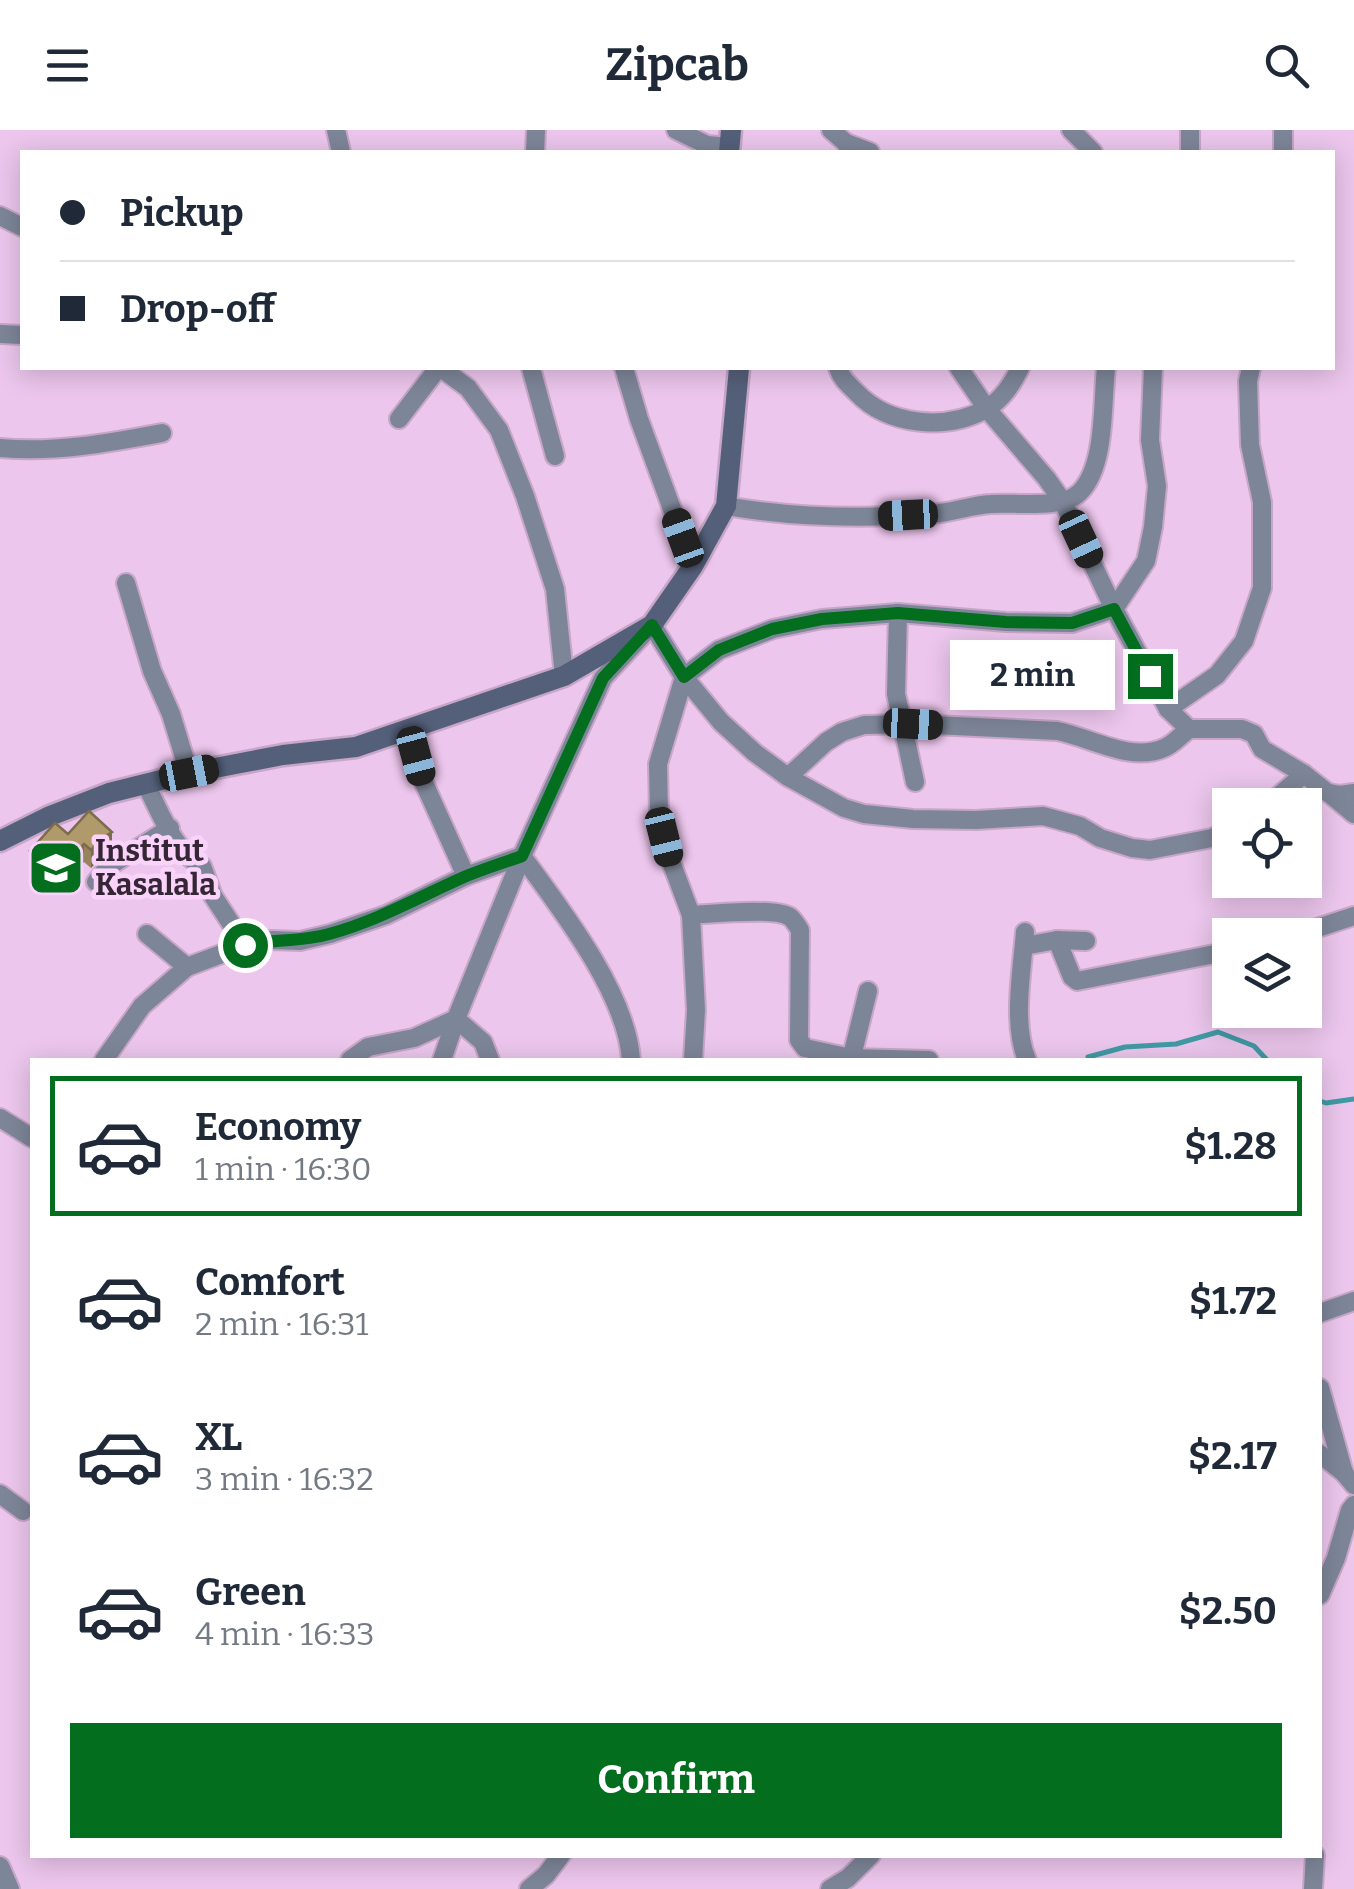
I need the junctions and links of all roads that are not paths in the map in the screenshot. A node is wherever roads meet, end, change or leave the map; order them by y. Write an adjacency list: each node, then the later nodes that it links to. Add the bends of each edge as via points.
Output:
1 (676, 130): 4 (street, via 706,144)
2 (832, 130): 5 (street)
3 (1071, 130): 6 (street)
4 (730, 143)
5 (848, 148)
6 (1091, 150)
7 (438, 370): 19 (street)
8 (443, 370): 30 (street, via 468,388 506,446 556,589)
9 (532, 370): 22 (street)
10 (625, 370): 25 (street)
11 (739, 370): 24 (street)
12 (838, 370): 18 (street, via 866,404 906,421 948,422)
13 (960, 370): 18 (street)
14 (1019, 370): 18 (street, via 1010,389)
15 (1106, 370): 23 (street, via 1091,476 1079,494)
16 (1153, 370): 27 (street, via 1154,527 1146,561)
17 (1251, 370): 32 (street, via 1262,588 1244,641 1217,675)
18 (987, 408): 23 (street)
19 (400, 419)
20 (162, 433): 21 (street, via 90,446)
21 (0, 448)
22 (555, 456)
23 (1063, 502): 24 (street, via 849,518); 27 (street)
24 (726, 506): 25 (street)
25 (693, 566): 29 (street)
26 (126, 583): 36 (street)
27 (1114, 609): 28 (street, via 1072,623); 32 (street)
28 (898, 613): 31 (street, via 772,629 719,650); 33 (street, via 896,694)
29 (652, 625): 30 (street); 31 (street); 48 (street, via 603,678)
30 (564, 676): 34 (street)
31 (684, 677): 38 (street, via 721,722); 51 (street, via 658,764 659,815)
32 (1168, 709): 35 (street)
33 (903, 724): 35 (street, via 1057,730 1133,752 1166,748); 38 (street, via 842,732); 39 (street)
34 (409, 729): 36 (street, via 356,747); 49 (street, via 424,783)
35 (1189, 729): 37 (street, via 1242,728)
36 (189, 773): 40 (street)
37 (1304, 774): 41 (street); 43 (street)
38 (788, 777): 46 (street, via 864,814 1043,816 1150,850)
39 (915, 782)
40 (146, 785): 45 (street); 47 (street, via 109,793)
41 (1288, 788)
42 (1354, 792): 43 (street)
43 (1328, 793): 44 (street)
44 (1354, 814)
45 (170, 828): 50 (street, via 108,866); 57 (street, via 202,866)
46 (1212, 838)
47 (0, 841)
48 (522, 856): 49 (street); 61 (street); 66 (street, via 581,938 630,1039)
49 (466, 876): 57 (street, via 330,934)
50 (96, 882)
51 (691, 914): 67 (street); 68 (street, via 792,918 802,948 799,1040 805,1048)
52 (1354, 916): 53 (street)
53 (1322, 926)
54 (148, 934): 59 (street)
55 (1058, 940): 56 (street); 58 (street, via 1077,980); 70 (street, via 1024,939 1020,1010)
56 (1086, 941)
57 (245, 945): 59 (street)
58 (1212, 954)
59 (188, 967): 62 (street, via 142,1006)
60 (868, 991): 69 (street)
61 (456, 1019): 63 (street); 64 (street); 65 (street, via 483,1042)
62 (105, 1058)
63 (353, 1058)
64 (443, 1058)
65 (489, 1058)
66 (631, 1058)
67 (693, 1058)
68 (846, 1058)
69 (851, 1058)
70 (1026, 1058)
71 (0, 1118): 72 (street)
72 (30, 1137)
73 (1354, 1301): 74 (street)
74 (1322, 1312)
75 (1322, 1394): 77 (street)
76 (1322, 1456): 77 (street)
77 (1349, 1479)
78 (0, 1494): 80 (street)
79 (1354, 1505): 81 (street)
80 (23, 1511)
81 (1322, 1590)
82 (560, 1858): 87 (street)
83 (868, 1858): 88 (street)
84 (1314, 1858): 89 (street)
85 (0, 1866): 86 (street)
86 (10, 1889)
87 (529, 1889)
88 (830, 1889)
89 (1313, 1889)

